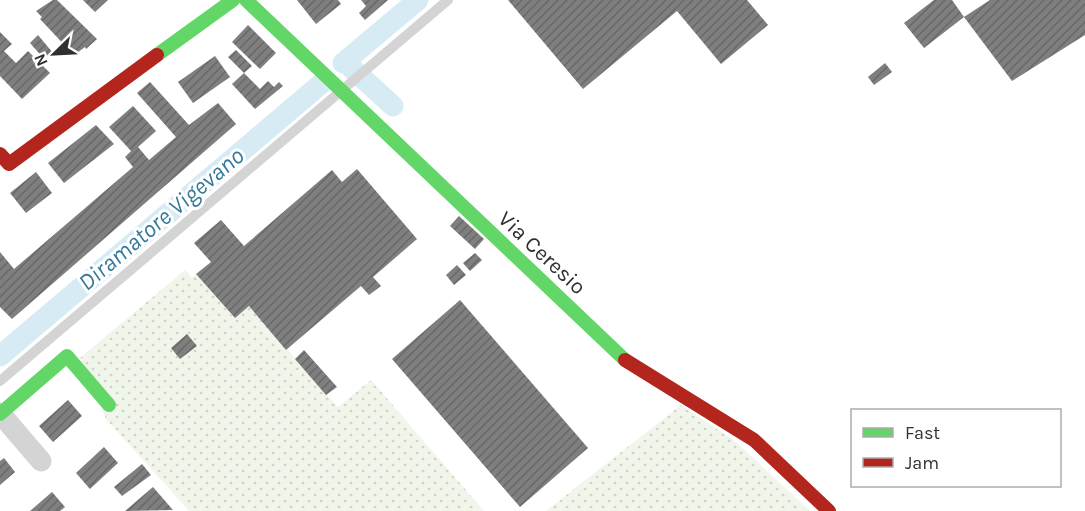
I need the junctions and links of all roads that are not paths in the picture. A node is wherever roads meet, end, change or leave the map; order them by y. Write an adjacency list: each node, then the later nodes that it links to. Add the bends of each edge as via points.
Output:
1 (233, 0): 5 (street, via 9,164)
2 (246, 0): 4 (street, Via Ceresio)
3 (448, 0): 4 (lane)
4 (347, 87): 6 (lane); 10 (street, Via Ceresio, via 373,122 628,363 754,440)
5 (0, 154)
6 (0, 381)
7 (110, 405): 8 (street, via 67,356)
8 (0, 414): 9 (street)
9 (41, 461)
10 (829, 511)

